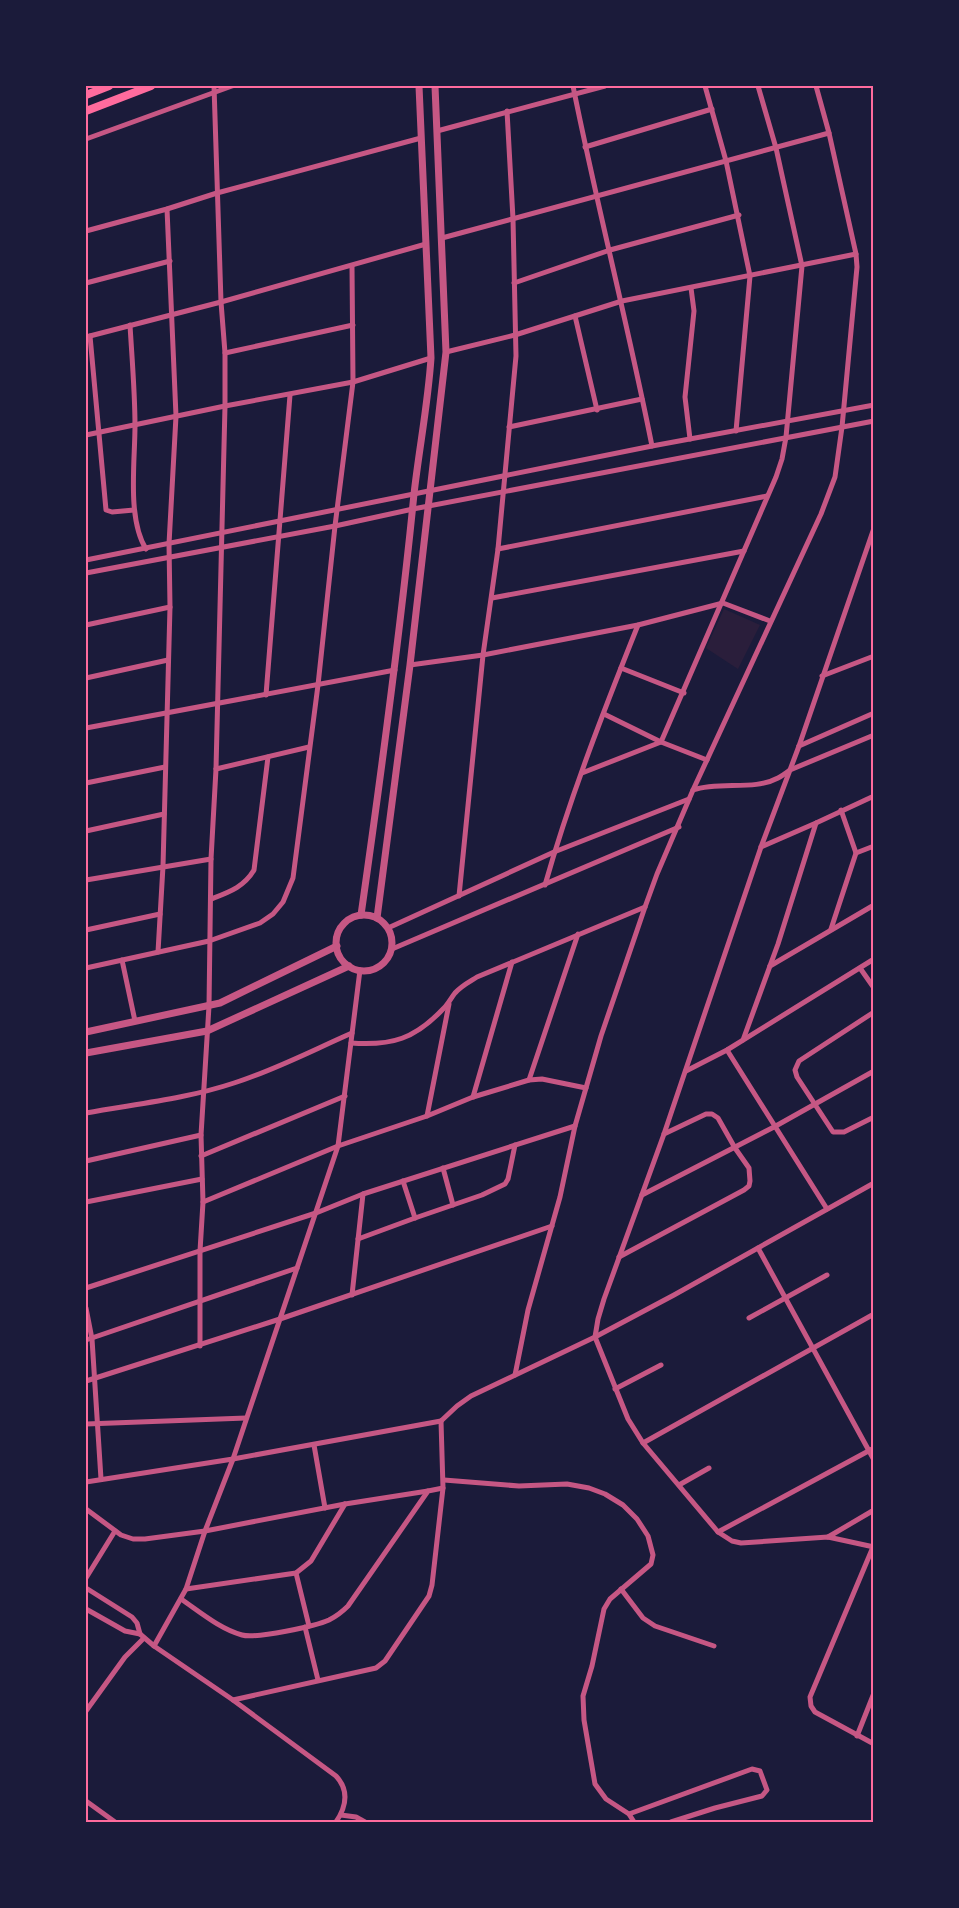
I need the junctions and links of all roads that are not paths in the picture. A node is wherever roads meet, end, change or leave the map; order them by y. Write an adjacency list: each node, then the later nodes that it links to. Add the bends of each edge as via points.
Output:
1 (109, 86): 13 (main road)
2 (151, 86): 15 (main road)
3 (232, 86): 11 (street)
4 (419, 86): 19 (street)
5 (435, 86): 17 (street)
6 (573, 86): 12 (street)
7 (604, 86): 12 (street)
8 (705, 86): 14 (street)
9 (758, 86): 22 (street)
10 (816, 86): 18 (street)
11 (214, 89): 20 (street); 24 (street)
12 (575, 94): 16 (street); 21 (street)
13 (86, 95)
14 (711, 110): 21 (street); 23 (street)
15 (86, 111)
16 (507, 111): 17 (street); 28 (street)
17 (436, 132): 30 (street)
18 (829, 134): 22 (street); 33 (street)
19 (421, 138): 24 (street); 31 (street)
20 (86, 140)
21 (585, 147): 25 (street)
22 (776, 148): 23 (street); 36 (street)
23 (726, 162): 25 (street); 27 (street)
24 (217, 193): 26 (street); 42 (street)
25 (596, 196): 28 (street); 32 (street)
26 (167, 209): 29 (street); 34 (street)
27 (739, 215): 32 (street); 37 (street)
28 (513, 219): 30 (street); 39 (street)
29 (86, 231)
30 (442, 238): 49 (street)
31 (426, 244): 35 (street); 51 (street)
32 (610, 250): 39 (street); 41 (street)
33 (856, 254): 36 (street); 58 (street)
34 (170, 261): 38 (street); 43 (street)
35 (352, 266): 42 (street); 46 (street)
36 (802, 266): 37 (street); 61 (street)
37 (750, 276): 40 (street); 65 (street)
38 (86, 283)
39 (514, 283): 47 (street)
40 (691, 288): 41 (street); 69 (street, via 694,311 685,398)
41 (622, 301): 44 (street); 54 (street)
42 (221, 302): 43 (street); 50 (street)
43 (172, 314): 45 (street); 59 (street)
44 (575, 316): 47 (street); 57 (street)
45 (130, 325): 48 (street); 62 (street)
46 (353, 325): 50 (street); 52 (street)
47 (515, 335): 49 (street); 63 (street)
48 (88, 336): 66 (street)
49 (446, 352): 72 (street)
50 (225, 353): 56 (street)
51 (431, 358): 52 (street); 74 (street)
52 (353, 382): 53 (street); 79 (street)
53 (290, 395): 56 (street); 80 (street)
54 (642, 399): 57 (street); 70 (street)
55 (873, 405): 58 (street)
56 (225, 406): 59 (street); 83 (street)
57 (597, 410): 63 (street)
58 (843, 411): 61 (street); 64 (street)
59 (176, 416): 62 (street); 85 (street)
60 (873, 421): 64 (street)
61 (787, 422): 65 (street); 68 (street)
62 (135, 424): 66 (street); 78 (street)
63 (509, 427): 71 (street)
64 (842, 428): 68 (street); 96 (street, via 830,492)
65 (736, 431): 69 (street)
66 (100, 432): 67 (street); 78 (street, via 106,510)
67 (86, 435)
68 (786, 437): 73 (street); 75 (street)
69 (690, 439): 70 (street)
70 (652, 446): 71 (street)
71 (504, 477): 72 (street); 73 (street)
72 (430, 491): 74 (street); 76 (street)
73 (504, 492): 76 (street); 88 (street)
74 (414, 494): 77 (street); 79 (street)
75 (767, 496): 88 (street); 89 (street)
76 (429, 506): 77 (street); 102 (street)
77 (413, 509): 81 (street); 104 (street)
78 (134, 510): 87 (street)
79 (337, 510): 80 (street); 81 (street)
80 (280, 520): 83 (street); 84 (street)
81 (335, 526): 84 (street); 107 (street)
82 (873, 528): 105 (street)
83 (221, 532): 85 (street); 86 (street)
84 (280, 537): 86 (street); 109 (street)
85 (169, 544): 87 (street); 90 (street)
86 (221, 546): 90 (street); 110 (street)
87 (146, 549): 91 (street)
88 (498, 549): 93 (street)
89 (744, 551): 93 (street); 94 (street)
90 (170, 556): 92 (street); 95 (street)
91 (86, 560)
92 (86, 573)
93 (492, 598): 99 (street)
94 (723, 603): 96 (street); 98 (street); 108 (street)
95 (170, 607): 97 (street); 101 (street)
96 (770, 621): 120 (street)
97 (86, 625)
98 (638, 625): 99 (street); 103 (street)
99 (483, 655): 102 (street); 142 (street)
100 (873, 656): 105 (street)
101 (168, 660): 106 (street); 112 (street)
102 (410, 665): 148 (street)
103 (621, 668): 108 (street); 113 (street)
104 (395, 670): 107 (street); 147 (street)
105 (822, 676): 117 (street)
106 (86, 678)
107 (318, 685): 109 (street); 118 (street)
108 (684, 693): 116 (street)
109 (266, 695): 110 (street)
110 (217, 705): 112 (street); 122 (street)
111 (873, 713): 117 (street)
112 (166, 714): 114 (street); 121 (street)
113 (604, 714): 116 (street); 124 (street)
114 (86, 728)
115 (873, 735): 123 (street)
116 (661, 742): 120 (street); 124 (street)
117 (799, 746): 123 (street)
118 (309, 747): 119 (street); 153 (street, via 293,878 283,902 260,923)
119 (268, 757): 122 (street); 143 (street, via 254,870 238,888)
120 (707, 760): 126 (street)
121 (165, 767): 125 (street); 130 (street)
122 (216, 769): 138 (street)
123 (790, 770): 126 (street, via 778,779 760,784 704,786); 135 (street)
124 (582, 773): 136 (street)
125 (86, 783)
126 (693, 790): 128 (street)
127 (873, 796): 129 (street)
128 (689, 799): 132 (street); 136 (street)
129 (841, 810): 131 (street); 137 (street)
130 (164, 814): 133 (street); 139 (street)
131 (816, 823): 135 (street); 161 (street)
132 (678, 827): 141 (street); 145 (street)
133 (86, 831)
134 (873, 846): 137 (street)
135 (761, 847): 177 (street)
136 (554, 852): 141 (street); 142 (street)
137 (856, 853): 150 (street)
138 (211, 859): 139 (street); 143 (street)
139 (163, 866): 140 (street); 146 (street)
140 (86, 880)
141 (545, 885): 155 (street)
142 (459, 896): 149 (street)
143 (211, 899): 153 (street)
144 (873, 906): 150 (street)
145 (645, 907): 152 (street); 180 (street)
146 (160, 914): 151 (street); 156 (street)
147 (361, 915): 148 (street); 154 (street, via 343,926)
148 (377, 918): 149 (street)
149 (388, 928): 155 (street)
150 (831, 929): 161 (street)
151 (86, 930)
152 (578, 934): 159 (street); 179 (street)
153 (209, 941): 156 (street); 167 (street)
154 (337, 946): 160 (street); 167 (street)
155 (392, 949): 164 (street, via 382,964 372,970)
156 (158, 952): 158 (street)
157 (873, 959): 163 (street)
158 (122, 960): 162 (street); 169 (street)
159 (512, 962): 166 (street, via 462,986); 183 (street)
160 (348, 966): 164 (street); 170 (street)
161 (770, 966): 173 (street)
162 (86, 968)
163 (860, 968): 165 (street); 173 (street)
164 (360, 970): 172 (street)
165 (873, 988)
166 (449, 1003): 174 (street, via 421,1029 392,1043); 186 (street)
167 (209, 1006): 169 (street); 170 (street)
168 (873, 1012): 184 (street, via 799,1061 797,1077)
169 (135, 1021): 171 (street)
170 (207, 1031): 176 (street); 181 (street)
171 (86, 1032)
172 (352, 1033): 174 (street); 181 (street, via 263,1073)
173 (743, 1040): 175 (street)
174 (351, 1043): 182 (street)
175 (727, 1050): 177 (street); 189 (street)
176 (86, 1053)
177 (686, 1071): 190 (street)
178 (873, 1071): 184 (street)
179 (529, 1080): 180 (street); 183 (street)
180 (586, 1088): 188 (street)
181 (203, 1092): 185 (street); 191 (street)
182 (345, 1096): 193 (street); 195 (street)
183 (472, 1097): 186 (street)
184 (814, 1105): 187 (street, via 833,1132 844,1132); 189 (street)
185 (86, 1113)
186 (427, 1116): 193 (street)
187 (873, 1117)
188 (575, 1126): 192 (street); 209 (street)
189 (774, 1127): 194 (street); 206 (street)
190 (664, 1134): 194 (street, via 712,1114 722,1122); 202 (street)
191 (201, 1135): 195 (street); 196 (street)
192 (515, 1145): 197 (street); 205 (street, via 505,1184)
193 (338, 1146): 204 (street); 207 (street)
194 (735, 1148): 202 (street); 213 (street, via 749,1168 749,1186)
195 (201, 1156): 198 (street)
196 (86, 1161)
197 (443, 1168): 199 (street); 205 (street)
198 (202, 1179): 203 (street); 204 (street)
199 (404, 1180): 201 (street); 208 (street)
200 (873, 1183): 206 (street)
201 (363, 1194): 207 (street); 210 (street)
202 (642, 1195): 213 (street)
203 (86, 1202)
204 (203, 1203): 212 (street)
205 (453, 1205): 208 (street)
206 (827, 1209): 211 (street)
207 (316, 1213): 212 (street); 214 (street)
208 (415, 1218): 210 (street)
209 (552, 1226): 217 (street); 229 (street)
210 (358, 1239): 217 (street)
211 (758, 1248): 218 (street); 224 (street)
212 (200, 1251): 216 (street); 219 (street)
213 (619, 1257): 224 (street)
214 (297, 1268): 219 (street); 223 (street)
215 (827, 1275): 218 (street)
216 (86, 1288)
217 (352, 1295): 223 (street)
218 (786, 1298): 222 (street); 227 (street)
219 (200, 1300): 225 (street); 226 (street)
220 (86, 1308): 225 (street)
221 (873, 1314): 227 (street)
222 (748, 1318)
223 (280, 1319): 226 (street); 233 (street)
224 (595, 1337): 229 (street); 232 (street)
225 (88, 1339): 230 (street)
226 (200, 1346): 230 (street)
227 (813, 1348): 237 (street); 239 (street)
228 (662, 1365): 232 (street)
229 (514, 1375): 234 (street, via 471,1396)
230 (95, 1379): 231 (street); 235 (street)
231 (86, 1381)
232 (615, 1389): 237 (street)
233 (246, 1418): 235 (street); 240 (street)
234 (441, 1421): 238 (street); 244 (street)
235 (98, 1423): 236 (street); 243 (street)
236 (86, 1424)
237 (643, 1443): 246 (street)
238 (314, 1445): 240 (street); 250 (street)
239 (871, 1449): 241 (street); 255 (street)
240 (232, 1459): 243 (street); 254 (street)
241 (873, 1460)
242 (709, 1468): 246 (street)
243 (101, 1479): 245 (street)
244 (444, 1480): 247 (street); 262 (street, via 519,1486 567,1484 605,1494 623,1505 648,1536 653,1555 648,1568)
245 (86, 1482)
246 (679, 1485): 255 (street)
247 (443, 1488): 248 (street); 269 (street, via 429,1596 385,1661 376,1668)
248 (428, 1491): 249 (street); 265 (street, via 348,1606 327,1621)
249 (345, 1504): 250 (street); 258 (street, via 311,1561)
250 (325, 1508): 254 (street)
251 (86, 1509): 253 (street)
252 (873, 1510): 256 (street)
253 (115, 1531): 254 (street, via 133,1539); 259 (street)
254 (205, 1531): 261 (street)
255 (718, 1532): 256 (street, via 741,1543)
256 (828, 1537): 257 (street)
257 (873, 1547): 273 (street, via 810,1697 815,1712)
258 (296, 1573): 261 (street); 265 (street)
259 (86, 1578)
260 (86, 1588): 266 (street, via 132,1617)
261 (186, 1589): 263 (street)
262 (621, 1589): 268 (street, via 643,1618 655,1626); 276 (street, via 604,1609 583,1706 595,1784 606,1799)
263 (181, 1599): 265 (street, via 242,1635 258,1636); 267 (street)
264 (86, 1609): 266 (street)
265 (307, 1626): 269 (street)
266 (142, 1636): 267 (street); 272 (street)
267 (154, 1646): 271 (street)
268 (714, 1646)
269 (318, 1680): 271 (street)
270 (873, 1693): 273 (street)
271 (233, 1700): 277 (street, via 340,1781 346,1797)
272 (86, 1711)
273 (857, 1736): 274 (street)
274 (873, 1743)
275 (86, 1801): 278 (street)
276 (629, 1814): 281 (street); 282 (street, via 752,1769 760,1771 766,1794)
277 (341, 1815): 279 (street); 280 (street)
278 (115, 1822)
279 (336, 1822)
280 (365, 1822)
281 (634, 1822)
282 (671, 1822)

